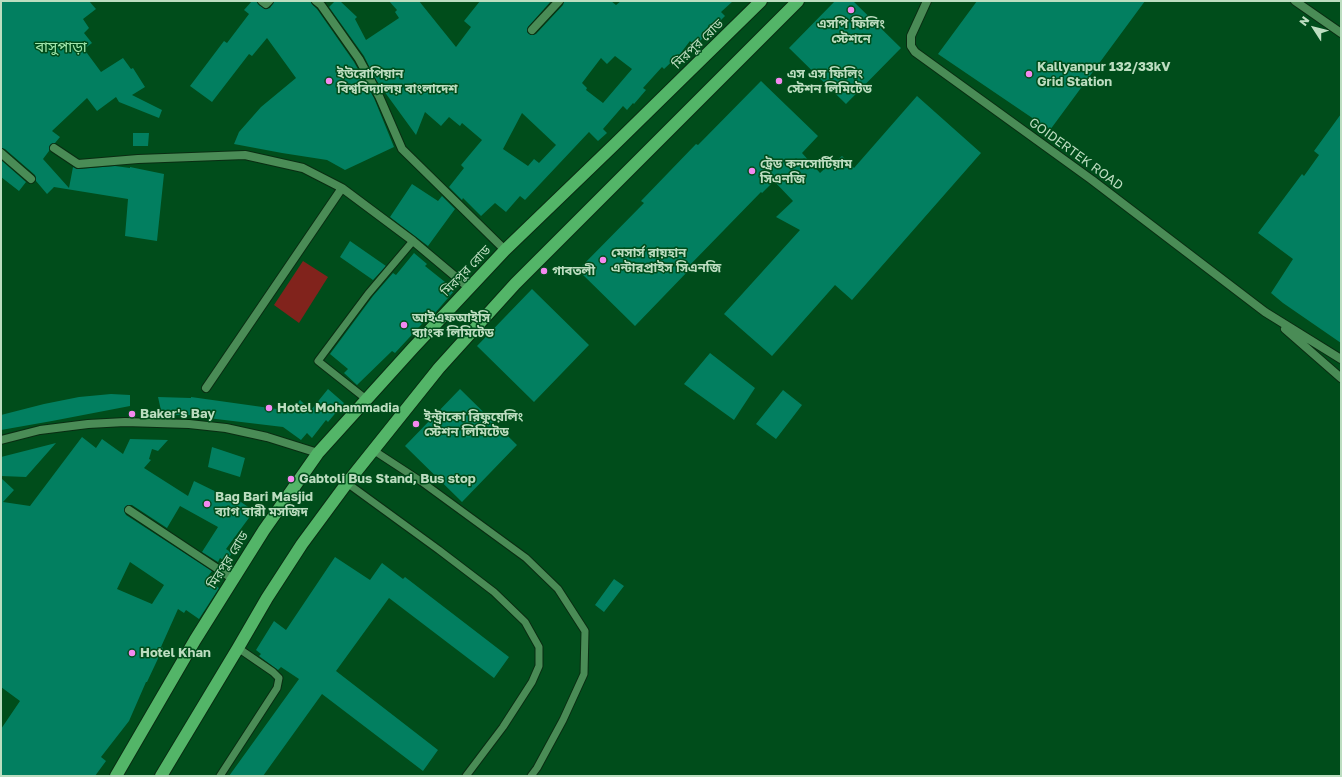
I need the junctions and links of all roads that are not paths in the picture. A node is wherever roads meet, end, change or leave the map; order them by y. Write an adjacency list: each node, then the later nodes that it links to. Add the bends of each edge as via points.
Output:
1 (262, 1): 2 (street, via 266,4)
2 (269, 1)
3 (316, 1): 16 (street, via 358,59 379,96 402,149)
4 (559, 1): 9 (street)
5 (761, 1): 16 (highway, মিরপুর রোড)
6 (798, 1): 24 (highway, via 515,284 439,368)
7 (927, 1): 18 (street, GOIDERTEK ROAD, via 911,36 911,46 915,52 1092,180)
8 (1295, 1): 10 (street)
9 (532, 30)
10 (1341, 33)
11 (54, 148): 14 (street, via 78,164 245,155 302,168)
12 (1, 153): 13 (street)
13 (31, 179)
14 (342, 188): 15 (street); 21 (street)
15 (413, 241): 17 (street); 22 (lane, via 368,294 318,362)
16 (505, 250): 17 (highway, মিরপুর রোড)
17 (468, 288): 22 (highway, মিরপুর রোড)
18 (1265, 312): 19 (street, GOIDERTEK ROAD); 20 (street, GOIDERTEK ROAD)
19 (1341, 359)
20 (1341, 378)
21 (206, 388)
22 (366, 399): 25 (highway, মিরপুর রোড)
23 (1, 440): 25 (street, via 40,430 88,424 189,424 267,436)
24 (373, 450): 26 (highway); 34 (lane, via 422,482 526,558 558,589 585,631 584,674 563,720)
25 (318, 453): 28 (highway, মিরপুর রোড)
26 (346, 483): 29 (highway, via 266,598); 33 (lane, via 494,592 525,622 538,647 539,666 532,682 503,727)
27 (129, 510): 28 (street)
28 (233, 579): 30 (highway, মিরপুর রোড)
29 (238, 648): 31 (highway); 32 (lane, via 279,678 277,688)
30 (116, 776)
31 (161, 776)
32 (220, 776)
33 (466, 776)
34 (531, 776)

